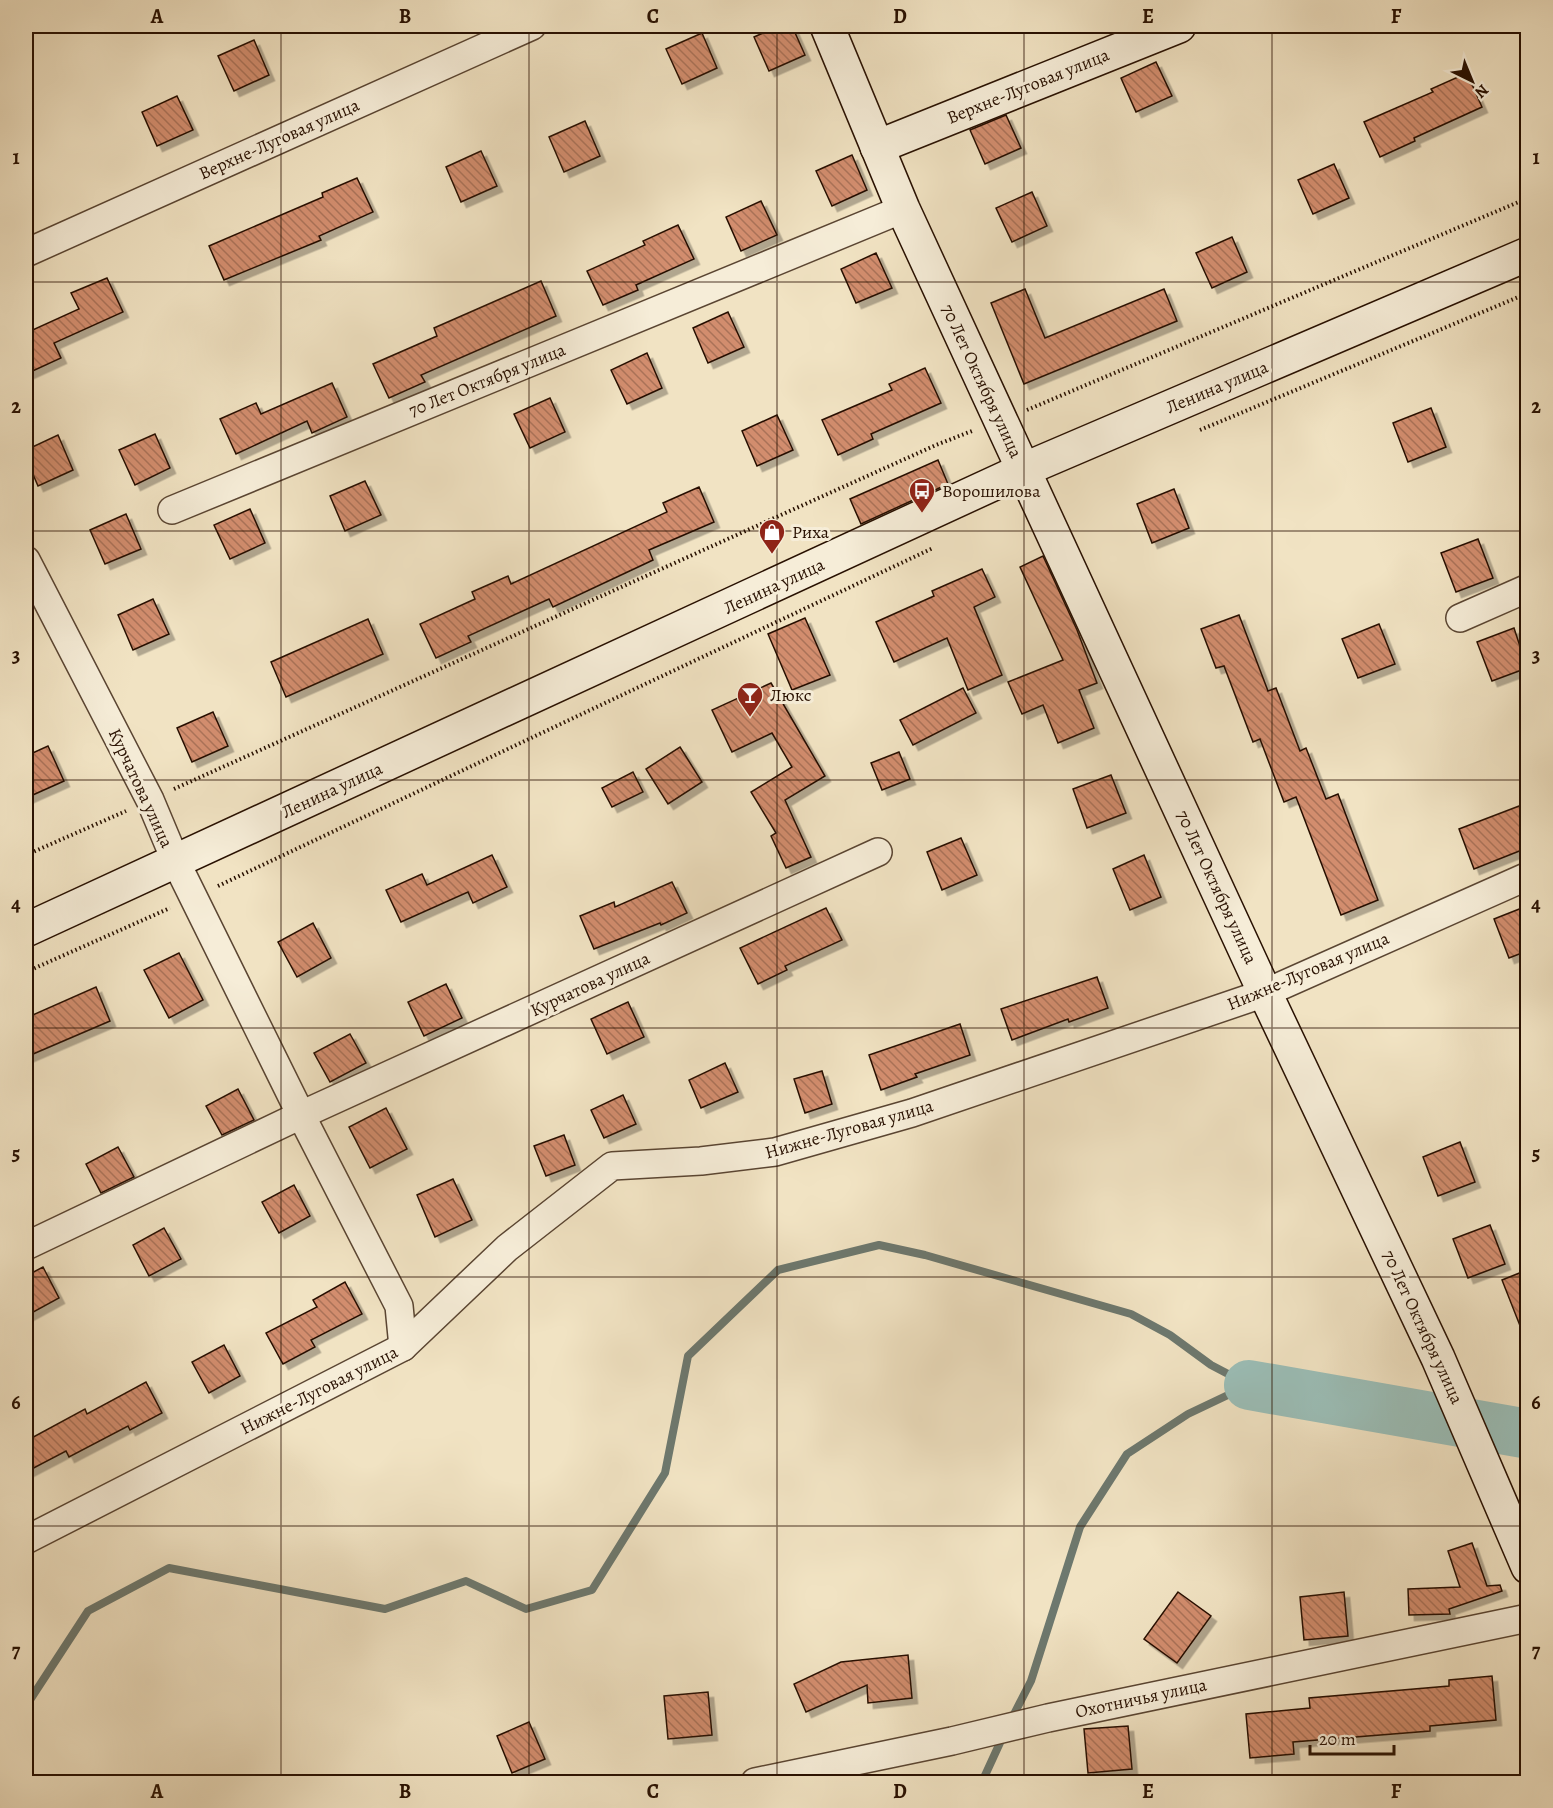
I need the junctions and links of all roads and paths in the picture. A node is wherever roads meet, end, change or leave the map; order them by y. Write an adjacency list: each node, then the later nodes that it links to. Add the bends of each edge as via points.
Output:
1 (532, 26): 7 (street, Верхне-Луговая улица)
2 (827, 26): 4 (street, 70 Лет Октября улица)
3 (1179, 26): 4 (street, Верхне-Луговая улица)
4 (877, 147): 6 (street, 70 Лет Октября улица)
5 (1527, 198): 10 (path)
6 (903, 209): 10 (street, 70 Лет Октября улица); 13 (street, 70 Лет Октября улица)
7 (26, 253)
8 (1527, 254): 12 (street, Ленина улица)
9 (1527, 292): 11 (path)
10 (1000, 421): 12 (street, 70 Лет Октября улица); 18 (path, via 936,445)
11 (1200, 430)
12 (1023, 471): 21 (street, Ленина улица); 26 (street, 70 Лет Октября улица)
13 (172, 510)
14 (939, 545): 23 (path)
15 (26, 560): 18 (street, Курчатова улица)
16 (1527, 588): 17 (street)
17 (1460, 618)
18 (150, 800): 20 (path); 21 (street, Курчатова улица)
19 (878, 852): 27 (street, Курчатова улица)
20 (26, 855)
21 (176, 862): 23 (street, Курчатова улица); 24 (street, Ленина улица)
22 (1527, 876): 26 (street, Нижне-Луговая улица)
23 (193, 897): 25 (path); 27 (street, Курчатова улица)
24 (26, 930)
25 (26, 972)
26 (1265, 993): 29 (street, Нижне-Луговая улица, via 912,1113 775,1152 612,1166 507,1248); 31 (street, 70 Лет Октября улица, via 1438,1358)
27 (302, 1116): 28 (street, Курчатова улица); 29 (street, Курчатова улица, via 399,1305)
28 (26, 1246)
29 (403, 1347): 30 (street, Нижне-Луговая улица)
30 (26, 1540)
31 (1527, 1567)
32 (1527, 1618): 33 (street, Охотничья улица)
33 (755, 1782)

